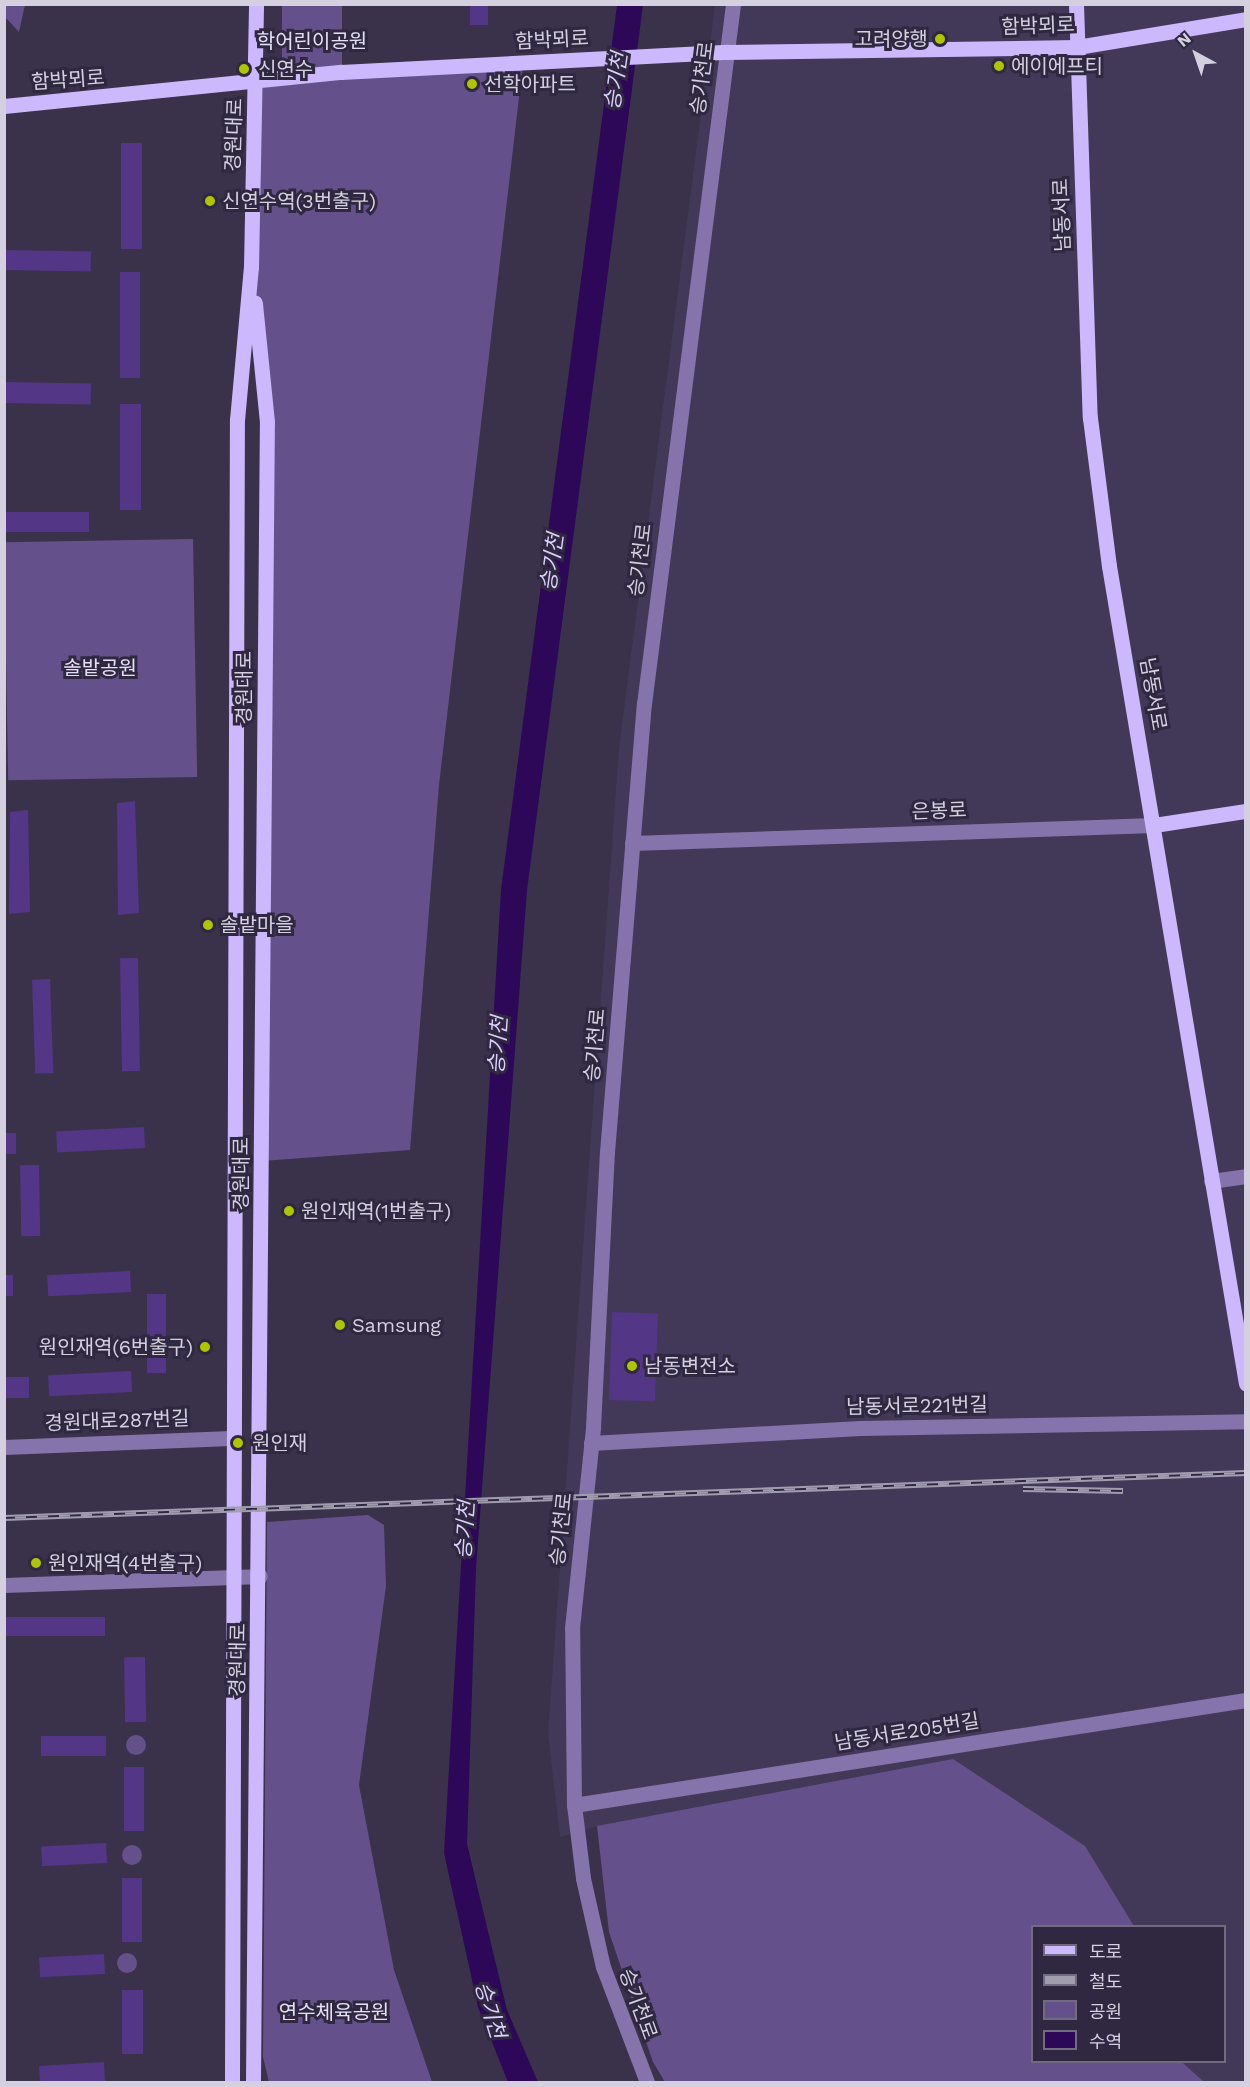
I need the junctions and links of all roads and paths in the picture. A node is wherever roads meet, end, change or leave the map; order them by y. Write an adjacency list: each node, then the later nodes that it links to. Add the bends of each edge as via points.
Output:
1 (256, 4): 7 (main road, 경원대로)
2 (733, 4): 6 (street, 승기천로)
3 (1076, 4): 5 (main road, 남동서로)
4 (1245, 19): 5 (main road, 함박뫼로)
5 (1077, 47): 6 (main road, 함박뫼로); 11 (main road, 남동서로, via 1090,418 1109,566)
6 (727, 52): 7 (main road, 함박뫼로, via 341,72); 12 (street, 승기천로, via 656,602)
7 (256, 82): 8 (main road, 함박뫼로); 9 (main road, 경원대로)
8 (4, 106)
9 (251, 267): 17 (main road, 경원대로, via 237,420); 20 (main road, 경원대로, via 267,422)
10 (1245, 811): 11 (main road, 은봉로)
11 (1154, 825): 12 (street, 은봉로); 14 (main road, 남동서로)
12 (632, 843): 18 (street, 승기천로, via 607,1152)
13 (1245, 1176): 14 (street)
14 (1211, 1181): 15 (main road, 남동서로)
15 (1245, 1384)
16 (1245, 1421): 18 (street, 남동서로221번길, via 860,1428)
17 (231, 1438): 19 (street, 경원대로287번길); 21 (main road, 경원대로)
18 (591, 1443): 24 (street, 승기천로, via 572,1628)
19 (4, 1446)
20 (260, 1576): 21 (street); 25 (main road, 경원대로)
21 (231, 1577): 22 (street); 26 (main road, 경원대로)
22 (4, 1585)
23 (1245, 1700): 24 (street, 남동서로205번길)
24 (574, 1805): 31 (street, 승기천로, via 583,1878 603,1967)
25 (252, 2034): 29 (main road, 경원대로); 30 (main road)
26 (231, 2036): 27 (main road); 28 (main road, 경원대로)
27 (224, 2082)
28 (232, 2082)
29 (253, 2082)
30 (261, 2082)
31 (647, 2082)

